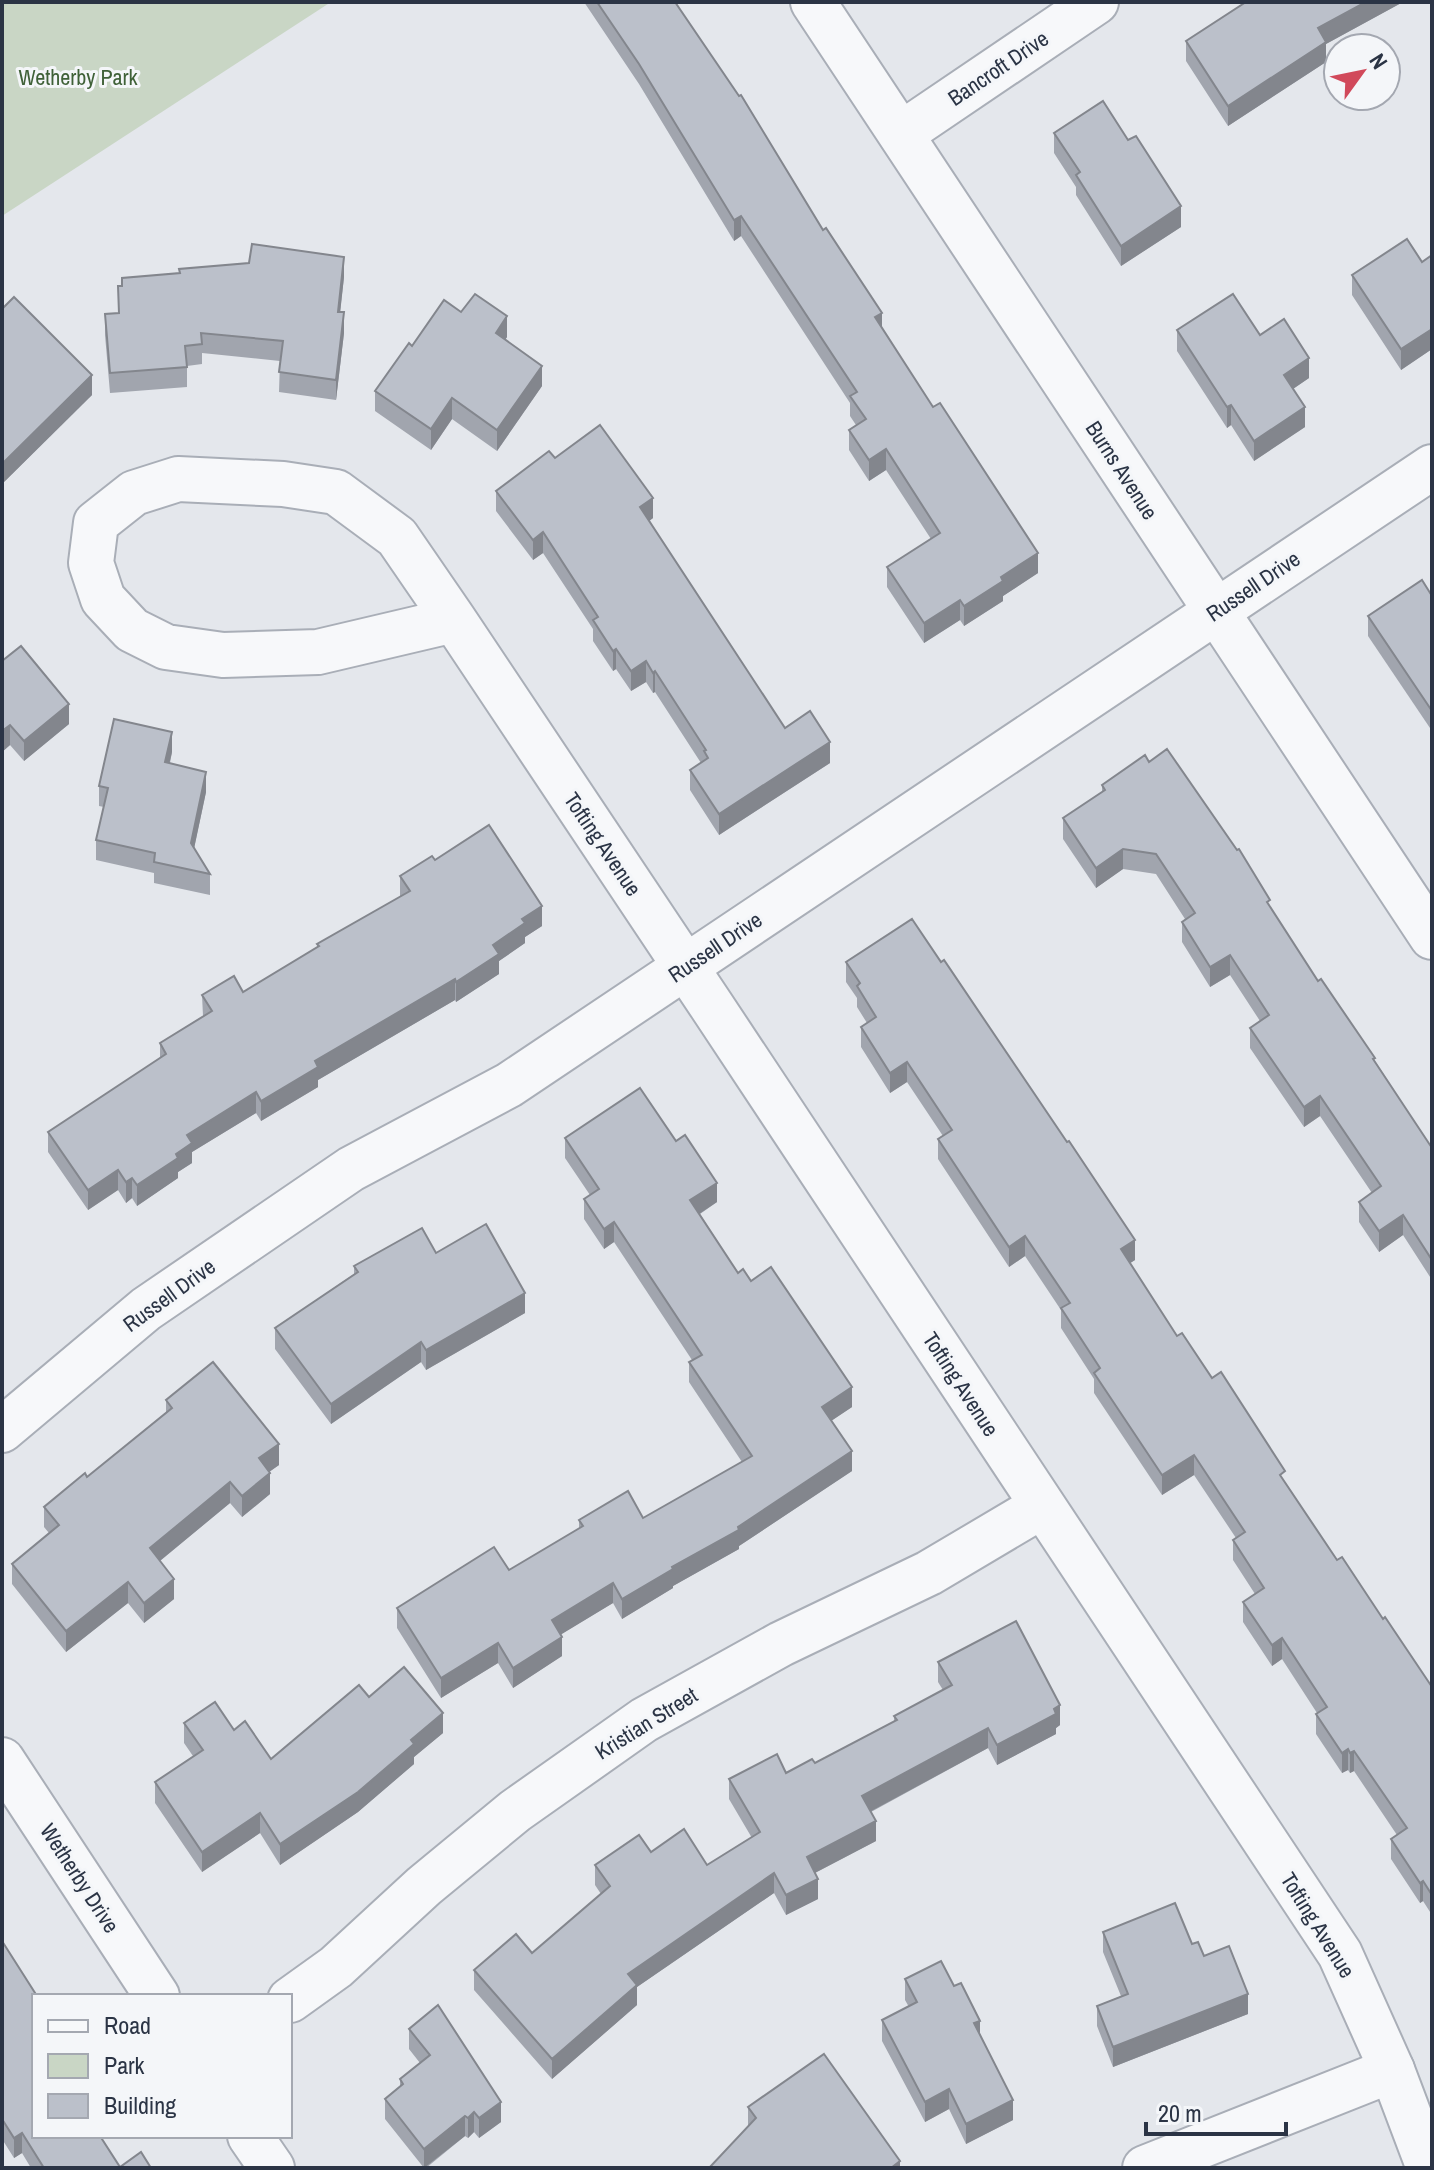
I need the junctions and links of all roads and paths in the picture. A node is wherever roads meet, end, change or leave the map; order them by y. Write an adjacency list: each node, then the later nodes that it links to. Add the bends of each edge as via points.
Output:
1 (813, 2): 3 (street, Burns Avenue)
2 (1096, 2): 3 (street, Bancroft Drive)
3 (901, 134): 5 (street, Burns Avenue)
4 (1432, 467): 5 (street, Russell Drive)
5 (1215, 611): 7 (street, Burns Avenue); 8 (street, Russell Drive)
6 (454, 620): 6 (street, Tofting Avenue, via 318,652 223,655 166,647 132,630 103,599 91,563 96,523 134,493 178,479 336,492 397,537); 8 (street, Tofting Avenue)
7 (1432, 937)
8 (685, 967): 9 (street, Russell Drive, via 509,1085 351,1169 146,1309); 10 (street, Tofting Avenue)
9 (2, 1430)
10 (1042, 1506): 13 (street, Kristian Street, via 929,1573 781,1644 644,1720 515,1811 336,1967); 14 (street, Tofting Avenue, via 1340,1954)
11 (2, 1760): 12 (street, Wetherby Drive)
12 (156, 1994)
13 (292, 1999)
14 (1392, 2070): 17 (street); 18 (street, Tofting Avenue)
15 (251, 2138): 16 (street)
16 (272, 2168)
17 (1145, 2168)
18 (1429, 2168)

